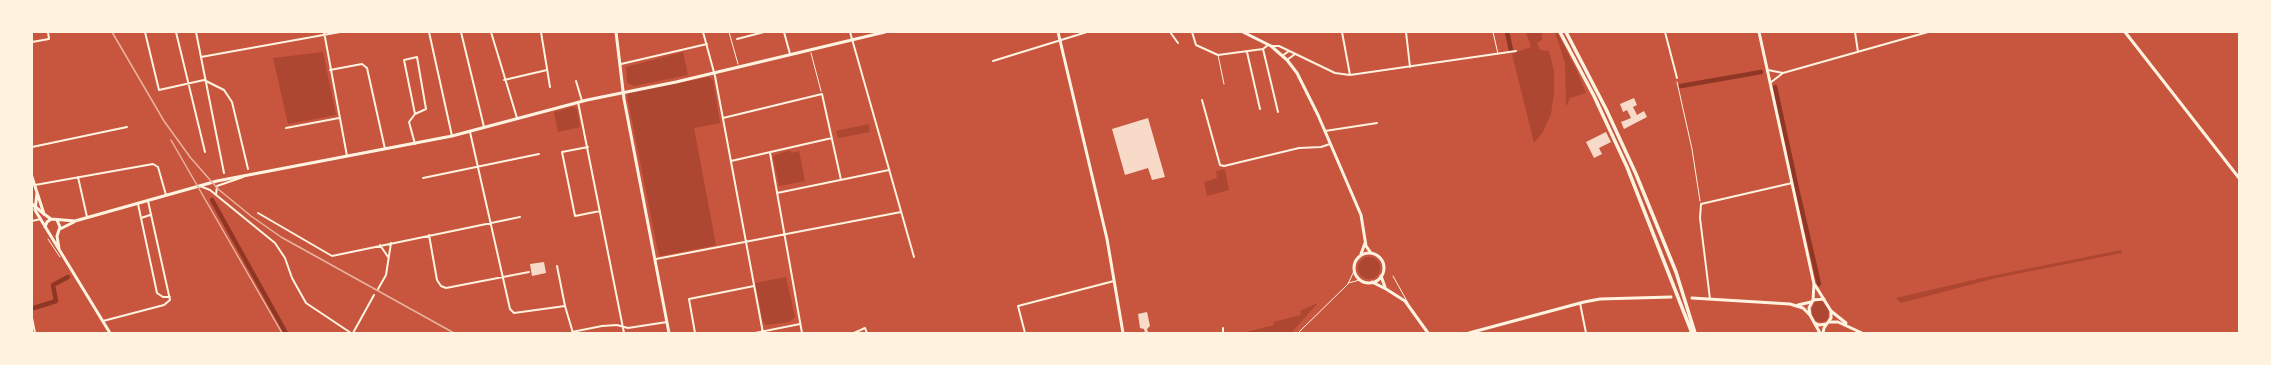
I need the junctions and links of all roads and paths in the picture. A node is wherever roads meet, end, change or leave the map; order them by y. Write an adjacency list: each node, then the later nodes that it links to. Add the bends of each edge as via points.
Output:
1 (48, 32): 38 (street, via 49,39)
2 (145, 32): 70 (street, via 160,90)
3 (176, 32): 70 (street)
4 (196, 32): 53 (street)
5 (340, 32): 33 (street)
6 (429, 32): 89 (street)
7 (461, 32): 86 (street)
8 (491, 32): 67 (street)
9 (541, 32): 60 (street)
10 (616, 32): 56 (main road)
11 (704, 32): 40 (street)
12 (729, 32): 57 (path)
13 (764, 32): 35 (street)
14 (784, 32): 50 (street)
15 (850, 32): 36 (street)
16 (885, 32): 36 (main road)
17 (1058, 32): 37 (main road)
18 (1086, 32): 37 (street)
19 (1170, 32): 39 (street)
20 (1192, 32): 51 (street, via 1196,45)
21 (1243, 32): 34 (main road)
22 (1253, 32): 34 (street)
23 (1342, 32): 64 (street)
24 (1406, 32): 58 (street)
25 (1493, 32): 49 (lane)
26 (1560, 32): 206 (highway, via 1594,96 1627,167)
27 (1566, 32): 207 (highway, via 1633,167 1671,259)
28 (1665, 32): 65 (street)
29 (1759, 32): 61 (main road)
30 (1855, 32): 46 (street)
31 (1928, 32): 46 (street)
32 (2125, 32): 109 (main road)
33 (324, 34): 53 (street); 59 (street)
34 (1254, 37): 41 (main road)
35 (737, 39)
36 (852, 40): 50 (main road); 103 (street)
37 (1059, 40): 55 (street); 157 (main road, via 1107,240)
38 (32, 42)
39 (1178, 43)
40 (707, 44): 56 (street); 62 (street)
41 (1270, 46): 42 (street); 43 (street); 52 (main road)
42 (1263, 49): 45 (street); 78 (street)
43 (1289, 50): 48 (street); 52 (street)
44 (1516, 51): 49 (street)
45 (1246, 52): 51 (street); 77 (street)
46 (1858, 52): 63 (street)
47 (811, 53): 74 (path)
48 (1295, 54): 54 (street); 64 (street, via 1335,73)
49 (1498, 54): 58 (street)
50 (790, 55): 57 (main road)
51 (1218, 55): 71 (lane)
52 (1282, 56): 54 (main road)
53 (201, 57): 66 (street)
54 (1287, 60): 87 (main road, via 1308,93)
55 (993, 61)
56 (621, 64): 73 (main road)
57 (738, 67): 62 (main road)
58 (1410, 67): 64 (street)
59 (330, 70): 80 (street); 95 (street, via 362,64 367,68)
60 (547, 70): 67 (street); 72 (street)
61 (1768, 70): 63 (street); 69 (main road)
62 (714, 73): 73 (main road); 82 (street)
63 (1783, 73): 69 (street)
64 (1350, 75)
65 (1677, 78): 121 (path, via 1692,149)
66 (204, 80): 70 (street); 102 (street, via 224,90 232,102); 104 (street)
67 (504, 80): 81 (street)
68 (576, 81): 76 (street)
69 (1770, 83): 111 (main road)
70 (189, 84): 96 (street)
71 (1224, 84)
72 (550, 87)
73 (624, 91): 76 (main road); 149 (main road, via 631,141)
74 (822, 94): 82 (street); 90 (street)
75 (1202, 100): 92 (street, via 1220,165)
76 (580, 102): 81 (main road); 94 (street)
77 (1260, 109)
78 (1278, 112)
79 (415, 114): 79 (street, via 404,60 417,57 426,109); 91 (street, via 409,122)
80 (340, 118): 85 (street); 99 (street)
81 (517, 118): 86 (main road)
82 (723, 118): 100 (street)
83 (1377, 123): 87 (street)
84 (127, 127): 93 (street)
85 (286, 128)
86 (484, 128): 88 (main road)
87 (1324, 131): 92 (main road)
88 (470, 132): 89 (main road); 101 (street)
89 (452, 136): 91 (main road)
90 (832, 138): 97 (street); 110 (street)
91 (415, 144): 95 (main road)
92 (1330, 144): 140 (main road, via 1361,215)
93 (32, 147)
94 (588, 147): 122 (street); 122 (street, via 562,152 575,216)
95 (385, 150): 99 (main road)
96 (205, 152)
97 (770, 153): 100 (street); 114 (street)
98 (539, 154): 101 (street)
99 (347, 157): 105 (main road)
100 (731, 161): 142 (street)
101 (478, 167): 108 (street); 134 (street)
102 (248, 168)
103 (889, 170): 110 (street); 123 (street)
104 (224, 173)
105 (245, 175): 113 (main road); 117 (street, via 217,186)
106 (32, 177): 112 (main road)
107 (78, 177): 112 (street); 116 (street, via 153,164 158,167); 128 (street)
108 (423, 178)
109 (2239, 178)
110 (841, 180): 114 (street)
111 (1792, 183): 121 (street); 160 (main road)
112 (34, 185): 115 (main road)
113 (195, 187): 116 (main road); 117 (street, via 206,188)
114 (777, 192): 139 (street)
115 (37, 193): 120 (main road); 125 (main road)
116 (166, 195): 118 (main road)
117 (217, 198): 190 (street, via 279,248 286,258 294,283 309,306)
118 (148, 200): 119 (main road); 126 (street)
119 (138, 204): 128 (main road); 129 (street)
120 (34, 205): 125 (main road); 130 (main road)
121 (1700, 205): 168 (street)
122 (600, 212): 183 (street)
123 (901, 212): 139 (street); 148 (street)
124 (258, 213): 143 (street, via 327,255)
125 (44, 214): 131 (main road)
126 (150, 216): 129 (street); 166 (street)
127 (520, 217): 134 (street)
128 (88, 218): 133 (main road)
129 (141, 218): 166 (street, via 157,293)
130 (41, 219): 132 (street); 135 (main road)
131 (53, 219): 133 (main road); 135 (main road, via 46,222); 136 (main road, via 60,224)
132 (32, 221)
133 (75, 221): 136 (main road)
134 (490, 223): 138 (street); 155 (street)
135 (45, 227): 137 (main road)
136 (58, 230): 137 (main road); 144 (main road)
137 (49, 232): 144 (main road)
138 (429, 235): 141 (street); 155 (street, via 441,286 446,288)
139 (784, 235): 142 (street); 182 (street)
140 (1365, 239): 145 (main road); 146 (main road)
141 (391, 243): 143 (street); 147 (street)
142 (746, 243): 149 (street); 161 (street)
143 (380, 245): 147 (street)
144 (61, 252): 178 (main road)
145 (1371, 253): 146 (main road); 153 (main road, via 1381,260 1384,269)
146 (1361, 255): 151 (main road, via 1355,263)
147 (388, 257): 162 (street, via 386,275)
148 (914, 257)
149 (656, 259): 179 (main road)
150 (557, 266): 173 (street)
151 (1354, 271): 156 (main road); 159 (lane)
152 (529, 272): 155 (street)
153 (1381, 276): 158 (main road); 163 (main road)
154 (1393, 276): 174 (lane)
155 (502, 278): 173 (street, via 511,312)
156 (1360, 280): 158 (main road); 159 (lane)
157 (1114, 281): 199 (street, via 1018,306); 200 (main road)
158 (1372, 282): 163 (main road)
159 (1348, 284): 202 (lane)
160 (1814, 284): 169 (main road); 170 (main road)
161 (754, 286): 186 (street); 194 (street, via 689,299)
162 (379, 288)
163 (1386, 289): 174 (main road)
164 (374, 297): 190 (street)
165 (1671, 297): 171 (main road, via 1600,299)
166 (170, 298): 178 (street, via 164,305)
167 (1692, 298): 168 (main road)
168 (1710, 299): 172 (main road)
169 (1824, 299): 170 (main road); 175 (main road)
170 (1812, 301): 172 (main road, via 1805,305); 176 (main road)
171 (1580, 303): 187 (main road); 205 (street)
172 (1794, 305): 176 (main road, via 1803,308)
173 (565, 306): 191 (street)
174 (1410, 307): 203 (main road)
175 (1831, 311): 181 (main road); 184 (main road)
176 (1810, 315): 180 (main road)
177 (32, 318): 188 (street)
178 (103, 321): 189 (main road)
179 (667, 322): 183 (street, via 628,328); 193 (main road)
180 (1815, 323): 181 (main road); 208 (main road)
181 (1828, 323): 184 (main road, via 1838,322); 209 (main road)
182 (800, 324): 186 (street); 196 (street)
183 (623, 326): 191 (street, via 602,326); 192 (street)
184 (1850, 327): 210 (main road)
185 (1223, 328): 201 (street)
186 (763, 332): 195 (street)
187 (1478, 332): 204 (main road)
188 (35, 333)
189 (110, 333)
190 (352, 333)
191 (572, 333)
192 (624, 333)
193 (669, 333)
194 (696, 333)
195 (755, 333)
196 (802, 333)
197 (854, 333): 198 (street, via 865,328)
198 (867, 333)
199 (1025, 333)
200 (1123, 333)
201 (1224, 333)
202 (1298, 333)
203 (1428, 333)
204 (1469, 333)
205 (1586, 333)
206 (1692, 333)
207 (1696, 333)
208 (1820, 333)
209 (1823, 333)
210 (1862, 333)

